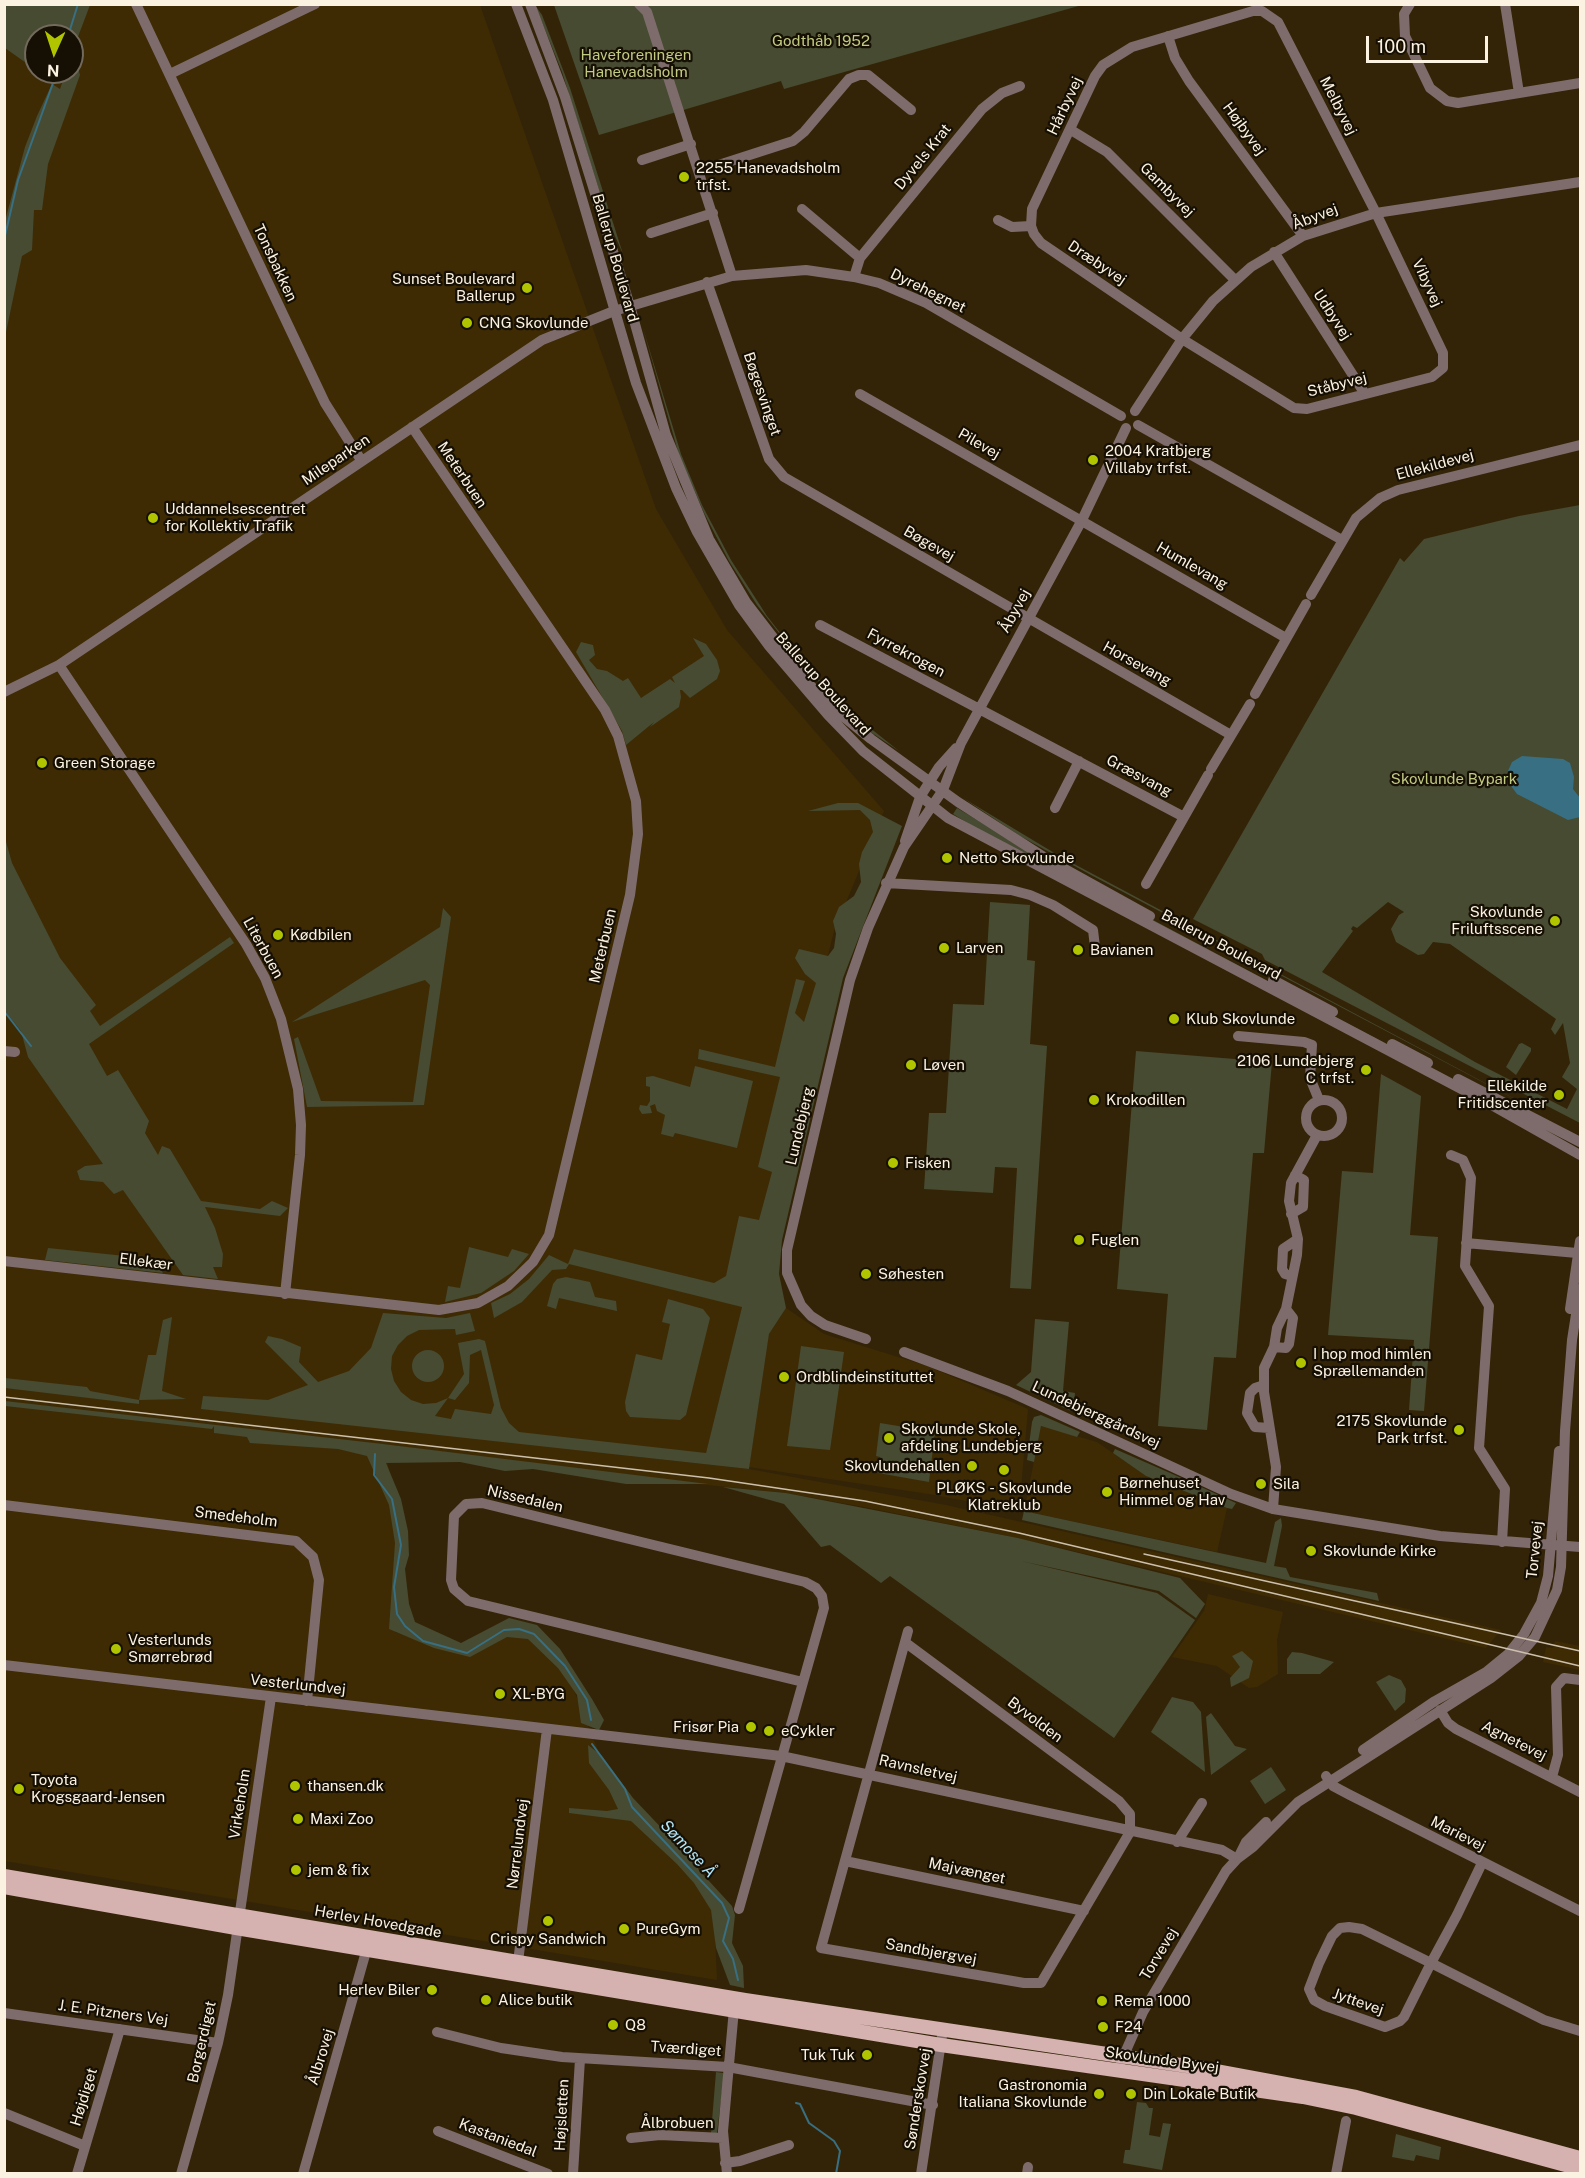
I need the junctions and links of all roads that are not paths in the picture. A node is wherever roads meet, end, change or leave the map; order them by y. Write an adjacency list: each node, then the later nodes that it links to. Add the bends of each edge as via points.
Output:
1 (136, 4): 10 (street, Tonsbakken)
2 (315, 4): 10 (street)
3 (516, 4): 34 (street, Ballerup Boulevard, via 553,100)
4 (530, 4): 33 (street, Ballerup Boulevard, via 565,97)
5 (639, 4): 16 (street, via 647,12)
6 (1410, 4): 13 (street, via 1404,14 1405,36 1430,88 1438,96 1458,103)
7 (1505, 4): 13 (street)
8 (1270, 14): 9 (street, Hårbyvej, via 1253,11); 22 (street, Melbyvej, via 1278,22)
9 (1168, 36): 15 (street, Hårbyvej, via 1132,47 1103,65); 26 (street, Højbyvej, via 1184,73)
10 (170, 74): 45 (street, Tonsbakken, via 325,403)
11 (1581, 83): 13 (street)
12 (1020, 86): 28 (street, Dyvels Krat, via 1002,93 982,109)
13 (1519, 93)
14 (911, 110): 18 (street, via 868,75 859,75 849,79 793,141)
15 (1071, 130): 24 (street, Hårbyvej, via 1032,209); 31 (street, Gambyvej, via 1107,152)
16 (691, 144): 17 (street); 18 (street)
17 (642, 160)
18 (700, 171): 21 (street)
19 (1581, 182): 22 (street, Åbyvej)
20 (802, 209): 28 (street)
21 (713, 213): 25 (street); 29 (street)
22 (1376, 213): 26 (street, Åbyvej); 36 (street, Vibyvej, via 1443,353)
23 (998, 220): 24 (street, via 1012,226)
24 (1031, 226): 35 (street, Dræbyvej, via 1041,243)
25 (651, 233)
26 (1303, 236): 27 (street, Åbyvej)
27 (1274, 252): 31 (street, Åbyvej); 38 (street, Udbyvej)
28 (860, 258): 30 (street, Dyvels Krat)
29 (732, 276): 30 (street, Dyrehegnet, via 781,270); 32 (street, Dyrehegnet)
30 (854, 277): 40 (street, Dyrehegnet, via 926,303)
31 (1235, 280): 35 (street, Åbyvej)
32 (707, 282): 33 (street, Dyrehegnet); 46 (street, Bøgesvinget, via 769,459 784,477)
33 (630, 306): 34 (street, Mileparken); 58 (street, Ballerup Boulevard, via 670,445 709,539 746,602 809,684 839,713)
34 (614, 311): 42 (street, Mileparken, via 542,340); 60 (street, Ballerup Boulevard, via 652,431 676,488 739,605 828,715 863,751)
35 (1182, 339): 38 (street, Ståbyvej, via 1294,408 1307,410); 39 (street, Åbyvej)
36 (1443, 368): 38 (street, Ståbyvej, via 1432,377)
37 (860, 394): 47 (street, Pilevej)
38 (1365, 394)
39 (1135, 411): 40 (street, via 1126,411); 41 (street, via 1140,418)
40 (1121, 416): 43 (street)
41 (1138, 425): 43 (street); 48 (street)
42 (412, 427): 45 (street, Mileparken); 79 (street, Meterbuen, via 605,710 618,735 636,801 636,863 549,1235 533,1262 494,1296 459,1308 420,1309)
43 (1126, 428): 47 (street, Åbyvej)
44 (1581, 445): 48 (street, Ellekildevej, via 1398,490 1366,508)
45 (361, 460): 52 (street, Mileparken)
46 (815, 495): 49 (street, Bøgevej)
47 (1082, 520): 49 (street, Åbyvej); 51 (street, Humlevang)
48 (1342, 540): 51 (street, Ellekildevej)
49 (1027, 619): 54 (street, Åbyvej); 55 (street, Horsevang)
50 (820, 625): 54 (street, Fyrrekrogen)
51 (1286, 638): 55 (street)
52 (59, 665): 53 (street, Mileparken); 79 (street, Literbuen, via 246,944 281,1019 296,1078 301,1125)
53 (4, 692)
54 (979, 709): 56 (street, Åbyvej); 57 (street, Græsvang)
55 (1231, 735): 63 (street)
56 (960, 743): 58 (street, Åbyvej); 59 (street, Åbyvej)
57 (1079, 762): 62 (street); 63 (street, Græsvang)
58 (930, 782): 59 (street, Ballerup Boulevard); 60 (street, Lundebjerg)
59 (943, 790): 61 (street, Lundebjerg); 71 (street, Ballerup Boulevard, via 1076,876)
60 (920, 797): 61 (street, Ballerup Boulevard); 64 (street, Lundebjerg)
61 (932, 807): 64 (street, Lundebjerg); 73 (street, Ballerup Boulevard, via 999,847 1352,1030)
62 (1055, 808)
63 (1184, 817): 66 (street)
64 (904, 847): 65 (street, Lundebjerg)
65 (886, 883): 67 (street, via 1011,890 1030,895 1093,930); 81 (street, Lundebjerg, via 850,980 787,1250 787,1274 801,1305 825,1325)
66 (1146, 884)
67 (1095, 947)
68 (1238, 1036): 69 (street, via 1312,1045 1310,1078)
69 (1319, 1100): 70 (street, via 1307,1118); 70 (street, via 1331,1099 1341,1118 1330,1136)
70 (1316, 1137): 83 (street, via 1290,1192 1298,1239 1286,1309 1264,1368)
71 (1581, 1142)
72 (1451, 1155): 75 (street, via 1463,1160 1471,1178)
73 (1581, 1155)
74 (1581, 1241): 76 (street, Torvevej)
75 (1466, 1243): 76 (street); 87 (street, via 1465,1266 1490,1306 1479,1448 1505,1489)
76 (1577, 1252): 80 (street, Torvevej)
77 (4, 1261): 79 (street, Ellekær)
78 (1581, 1289): 80 (street, Torvevej)
79 (285, 1294)
80 (1574, 1331): 88 (street, Torvevej); 89 (street, Torvevej, via 1565,1431)
81 (866, 1339)
82 (904, 1352): 86 (street, Lundebjerggårdsvej, via 1008,1390 1231,1494)
83 (1264, 1385): 84 (street); 84 (street, via 1250,1393 1247,1413 1253,1426)
84 (1269, 1428): 86 (street, via 1276,1467)
85 (4, 1505): 97 (street, Smedeholm, via 296,1541 313,1557 319,1580)
86 (1273, 1509): 87 (street, Lundebjerggårdsvej, via 1369,1527)
87 (1502, 1542): 88 (street, Lundebjerggårdsvej)
88 (1551, 1544): 89 (street, Lundebjerggårdsvej); 103 (street, Torvevej, via 1541,1603 1508,1654)
89 (1563, 1545): 90 (street, Lundebjerggårdsvej); 98 (street, Torvevej, via 1557,1590 1535,1637 1507,1667)
90 (1581, 1547)
91 (908, 1631): 92 (street)
92 (906, 1643): 102 (street); 107 (street, Byvolden, via 1119,1801 1130,1814)
93 (4, 1665): 96 (street, Vesterlundvej)
94 (1581, 1680): 104 (street, via 1564,1678 1555,1694 1558,1755)
95 (802, 1682): 95 (street, Nissedalen, via 824,1608 822,1596 805,1582 482,1503 466,1504 454,1516 451,1580 460,1596 468,1601); 101 (street, Nissedalen)
96 (271, 1697): 97 (street, Vesterlundvej); 117 (street, Virkeholm)
97 (307, 1701): 99 (street, Vesterlundvej)
98 (1440, 1710): 103 (street, Torvevej); 104 (street, Agnetevej, via 1456,1729)
99 (547, 1729): 100 (street, Vesterlundvej); 119 (street, Nørrelundvej)
100 (587, 1733): 101 (street, Ravnsletvej)
101 (781, 1756): 102 (street, Ravnsletvej); 114 (street, Nissedalen)
102 (868, 1773): 107 (street, Ravnsletvej); 110 (street, Sandbjergvej)
103 (1327, 1778): 109 (street, Torvevej); 111 (street, Marievej, via 1333,1786)
104 (1552, 1778): 105 (street, Agnetevej)
105 (1581, 1792)
106 (1202, 1803): 108 (street)
107 (1130, 1832): 108 (street, Ravnsletvej); 115 (street, Sandbjergvej)
108 (1177, 1842): 109 (street, Ravnsletvej, via 1222,1850)
109 (1237, 1859): 129 (street, Torvevej, via 1226,1871 1143,2012)
110 (845, 1861): 115 (street, Majvænget); 115 (street, Sandbjergvej, via 821,1948 1041,1983)
111 (1482, 1863): 116 (street, Marievej); 120 (street, Jyttevej)
112 (4, 1876): 117 (main road, Herlev Hovedgade)
113 (4, 1887): 117 (main road, Herlev Hovedgade)
114 (740, 1910)
115 (1084, 1911)
116 (1581, 1911)
117 (237, 1922): 118 (main road, Herlev Hovedgade); 119 (main road, Herlev Hovedgade); 127 (street, Borgerdiget)
118 (367, 1948): 121 (main road, Herlev Hovedgade); 148 (street, Ålbrovej)
119 (518, 1962): 121 (main road, Herlev Hovedgade)
120 (1431, 1963): 120 (street, Jyttevej, via 1362,1929 1340,1928 1332,1936 1309,1989 1314,2000 1325,2007 1385,2027 1404,2017); 125 (street, Jyttevej, via 1544,2020)
121 (740, 2004): 124 (main road, Skovlunde Byvej); 128 (main road, Skovlunde Byvej); 131 (street, Ålbrobuen)
122 (4, 2013): 123 (street, J. E. Pitzners Vej)
123 (120, 2029): 127 (street, J. E. Pitzners Vej); 140 (street, Højdiget)
124 (943, 2029): 128 (street, Sønderskovvej); 129 (main road, Skovlunde Byvej)
125 (1581, 2031)
126 (437, 2032): 130 (street, Tværdiget, via 501,2049)
127 (218, 2043): 147 (street, Borgerdiget)
128 (941, 2045): 132 (main road, Skovlunde Byvej); 133 (street, Sønderskovvej)
129 (1122, 2055): 132 (street, Torvevej); 141 (main road, Skovlunde Byvej, via 1356,2097)
130 (580, 2059): 131 (street, Tværdiget); 150 (street, Højsletten)
131 (728, 2067): 133 (street, Tværdiget); 138 (street, Ålbrobuen)
132 (1119, 2071): 143 (main road, Skovlunde Byvej, via 1324,2102)
133 (933, 2105): 151 (street, Sønderskovvej)
134 (4, 2113): 140 (street)
135 (1346, 2121): 145 (street)
136 (438, 2131): 149 (street, Kastaniedal)
137 (631, 2138): 138 (street, Ålbrobuen)
138 (723, 2138): 142 (street, Ålbrobuen)
139 (789, 2145): 142 (street, Ålbrobuen)
140 (85, 2146): 146 (street, Højdiget)
141 (1581, 2158)
142 (726, 2168)
143 (1557, 2169): 144 (main road, Skovlunde Byvej)
144 (1581, 2169)
145 (1337, 2173)
146 (77, 2174)
147 (181, 2174)
148 (303, 2174)
149 (548, 2174)
150 (573, 2174)
151 (921, 2174)

